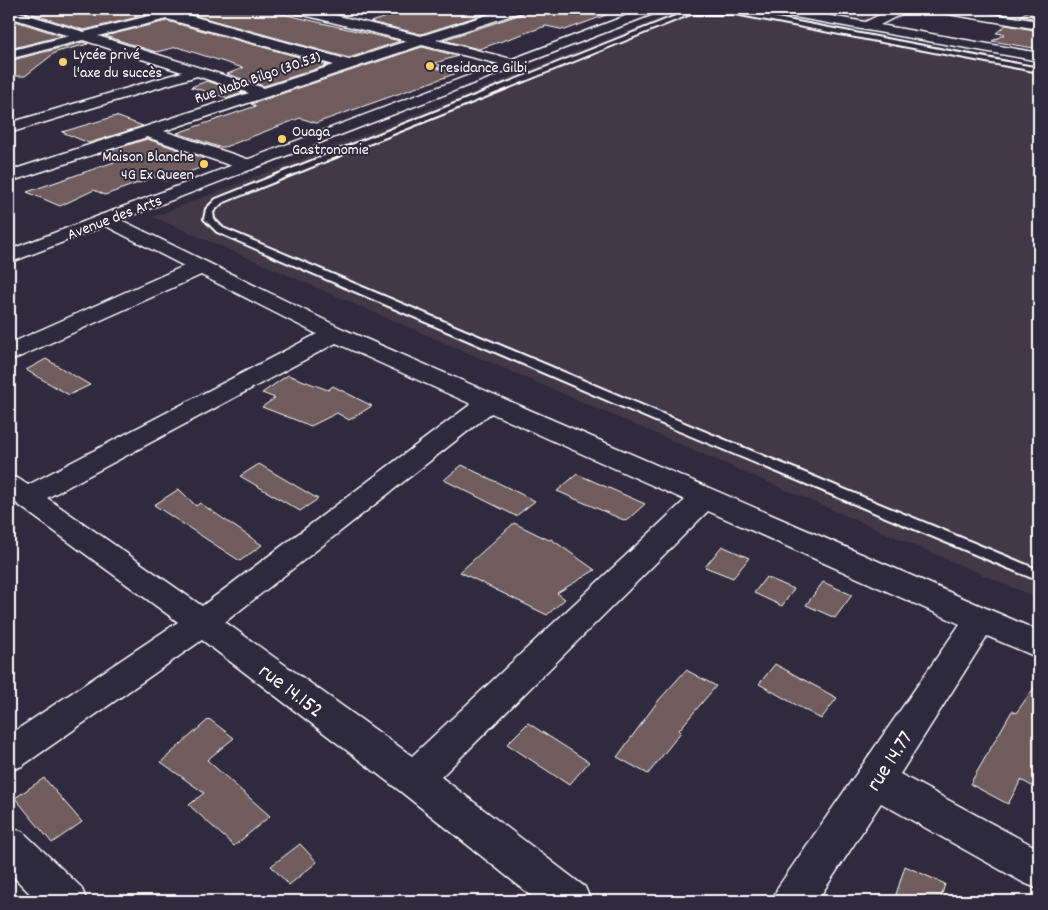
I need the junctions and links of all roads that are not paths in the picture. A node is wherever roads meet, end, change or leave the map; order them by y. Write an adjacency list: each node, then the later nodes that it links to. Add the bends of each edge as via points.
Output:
1 (146, 9): 12 (street)
2 (192, 9): 12 (street)
3 (296, 9): 20 (street)
4 (517, 9): 14 (street, Rue Naba Bilgo (30.53))
5 (654, 9): 24 (street, Avenue des Arts)
6 (772, 9): 18 (street)
7 (901, 9): 18 (street)
8 (942, 9): 15 (street)
9 (1016, 9): 15 (street)
10 (466, 12): 14 (street)
11 (9, 13): 13 (street)
12 (168, 15): 19 (street); 25 (street)
13 (25, 18): 16 (street); 19 (street)
14 (491, 18): 20 (street, Rue Naba Bilgo (30.53))
15 (1000, 18): 17 (street); 21 (street)
16 (9, 22)
17 (1039, 25)
18 (867, 26): 21 (street)
19 (84, 36): 22 (street); 27 (street)
20 (420, 40): 24 (street); 25 (street, Rue Naba Bilgo (30.53))
21 (960, 43): 23 (street)
22 (9, 55)
23 (1039, 58)
24 (511, 63): 31 (street, Avenue des Arts)
25 (347, 64): 28 (street, Rue Naba Bilgo (30.53))
26 (1039, 70): 41 (lane, via 735,12 690,12 220,201 209,208 207,214 210,223 220,230)
27 (196, 72): 28 (street); 29 (street)
28 (262, 92): 30 (street, Rue Naba Bilgo (30.53))
29 (9, 128)
30 (147, 131): 31 (street); 32 (street, Rue Naba Bilgo (30.53))
31 (247, 165): 33 (street, Avenue des Arts)
32 (12, 174)
33 (107, 219): 34 (street, Avenue des Arts); 35 (street)
34 (9, 256)
35 (200, 267): 36 (street); 37 (street)
36 (335, 334): 38 (street); 39 (street)
37 (9, 353)
38 (488, 403): 40 (street); 43 (street)
39 (18, 491): 43 (street, rue 14.152)
40 (704, 498): 42 (street); 46 (street)
41 (1039, 576)
42 (981, 618): 44 (street); 47 (street, rue 14.77)
43 (202, 623): 45 (street); 46 (street, rue 14.152)
44 (1039, 645)
45 (9, 755)
46 (414, 780): 51 (street, rue 14.152)
47 (875, 780): 49 (street); 52 (street, rue 14.77)
48 (9, 845): 50 (street)
49 (1039, 870)
50 (66, 901)
51 (570, 901)
52 (793, 901)

